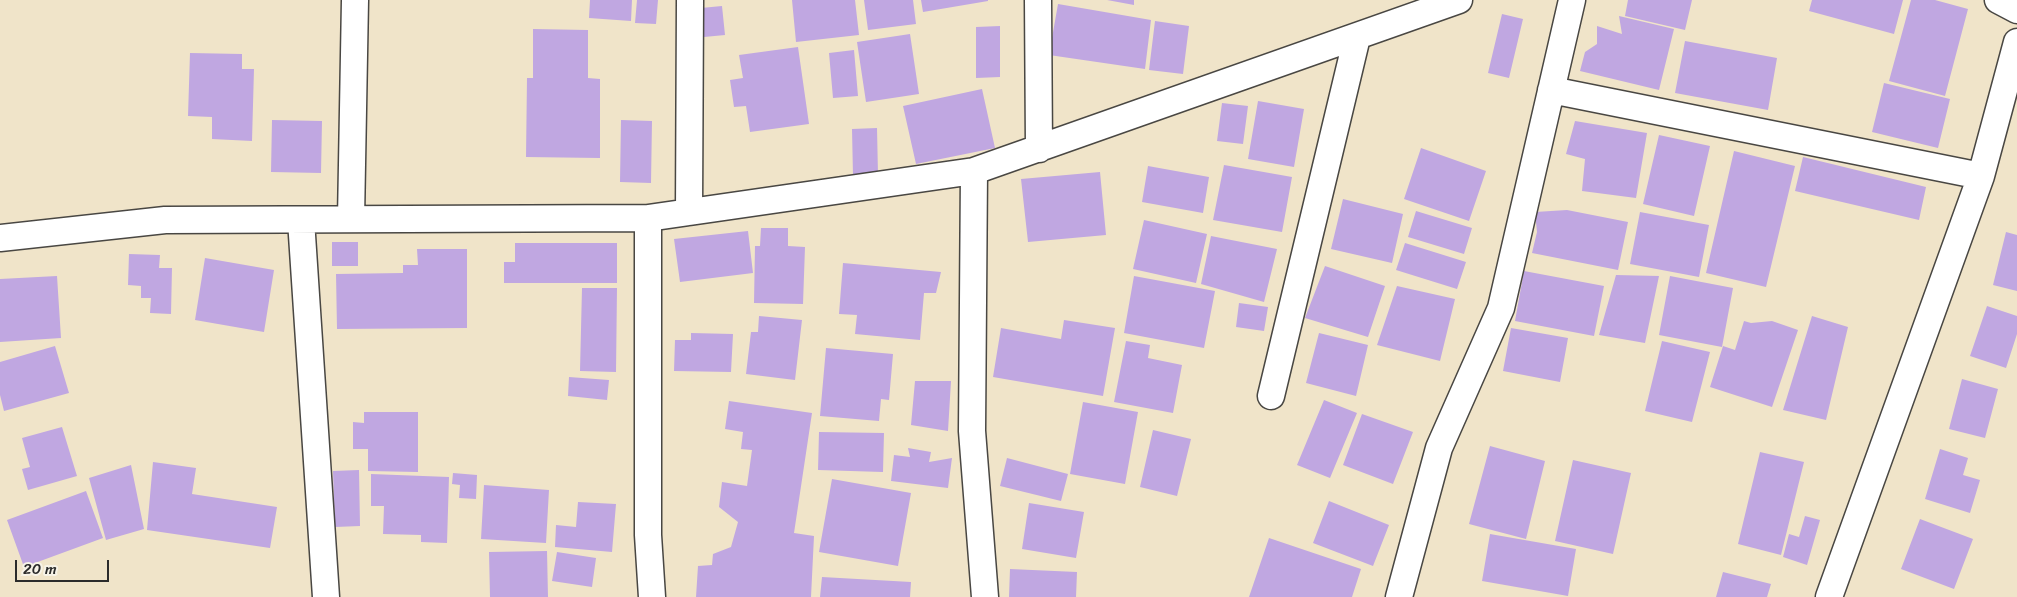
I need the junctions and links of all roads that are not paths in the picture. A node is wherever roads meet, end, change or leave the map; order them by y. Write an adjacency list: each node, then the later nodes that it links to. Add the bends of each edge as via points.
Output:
1 (355, 0): 16 (street)
2 (690, 0): 14 (street)
3 (1038, 0): 11 (street)
4 (1459, 0): 8 (street)
5 (1572, 0): 10 (street)
6 (1998, 0): 7 (street)
7 (2017, 10)
8 (1357, 36): 11 (street); 19 (street)
9 (2017, 42): 13 (street)
10 (1551, 90): 13 (street); 23 (street, via 1501,308 1439,448)
11 (1039, 149): 12 (street)
12 (974, 171): 14 (street); 22 (street, via 972,431)
13 (1981, 176): 24 (street)
14 (689, 212): 15 (street)
15 (648, 218): 16 (street); 21 (street, via 648,535)
16 (351, 219): 17 (street)
17 (301, 220): 18 (street, via 165,220); 20 (street)
18 (0, 238)
19 (1271, 396)
20 (326, 597)
21 (652, 597)
22 (985, 597)
23 (1399, 597)
24 (1829, 597)

